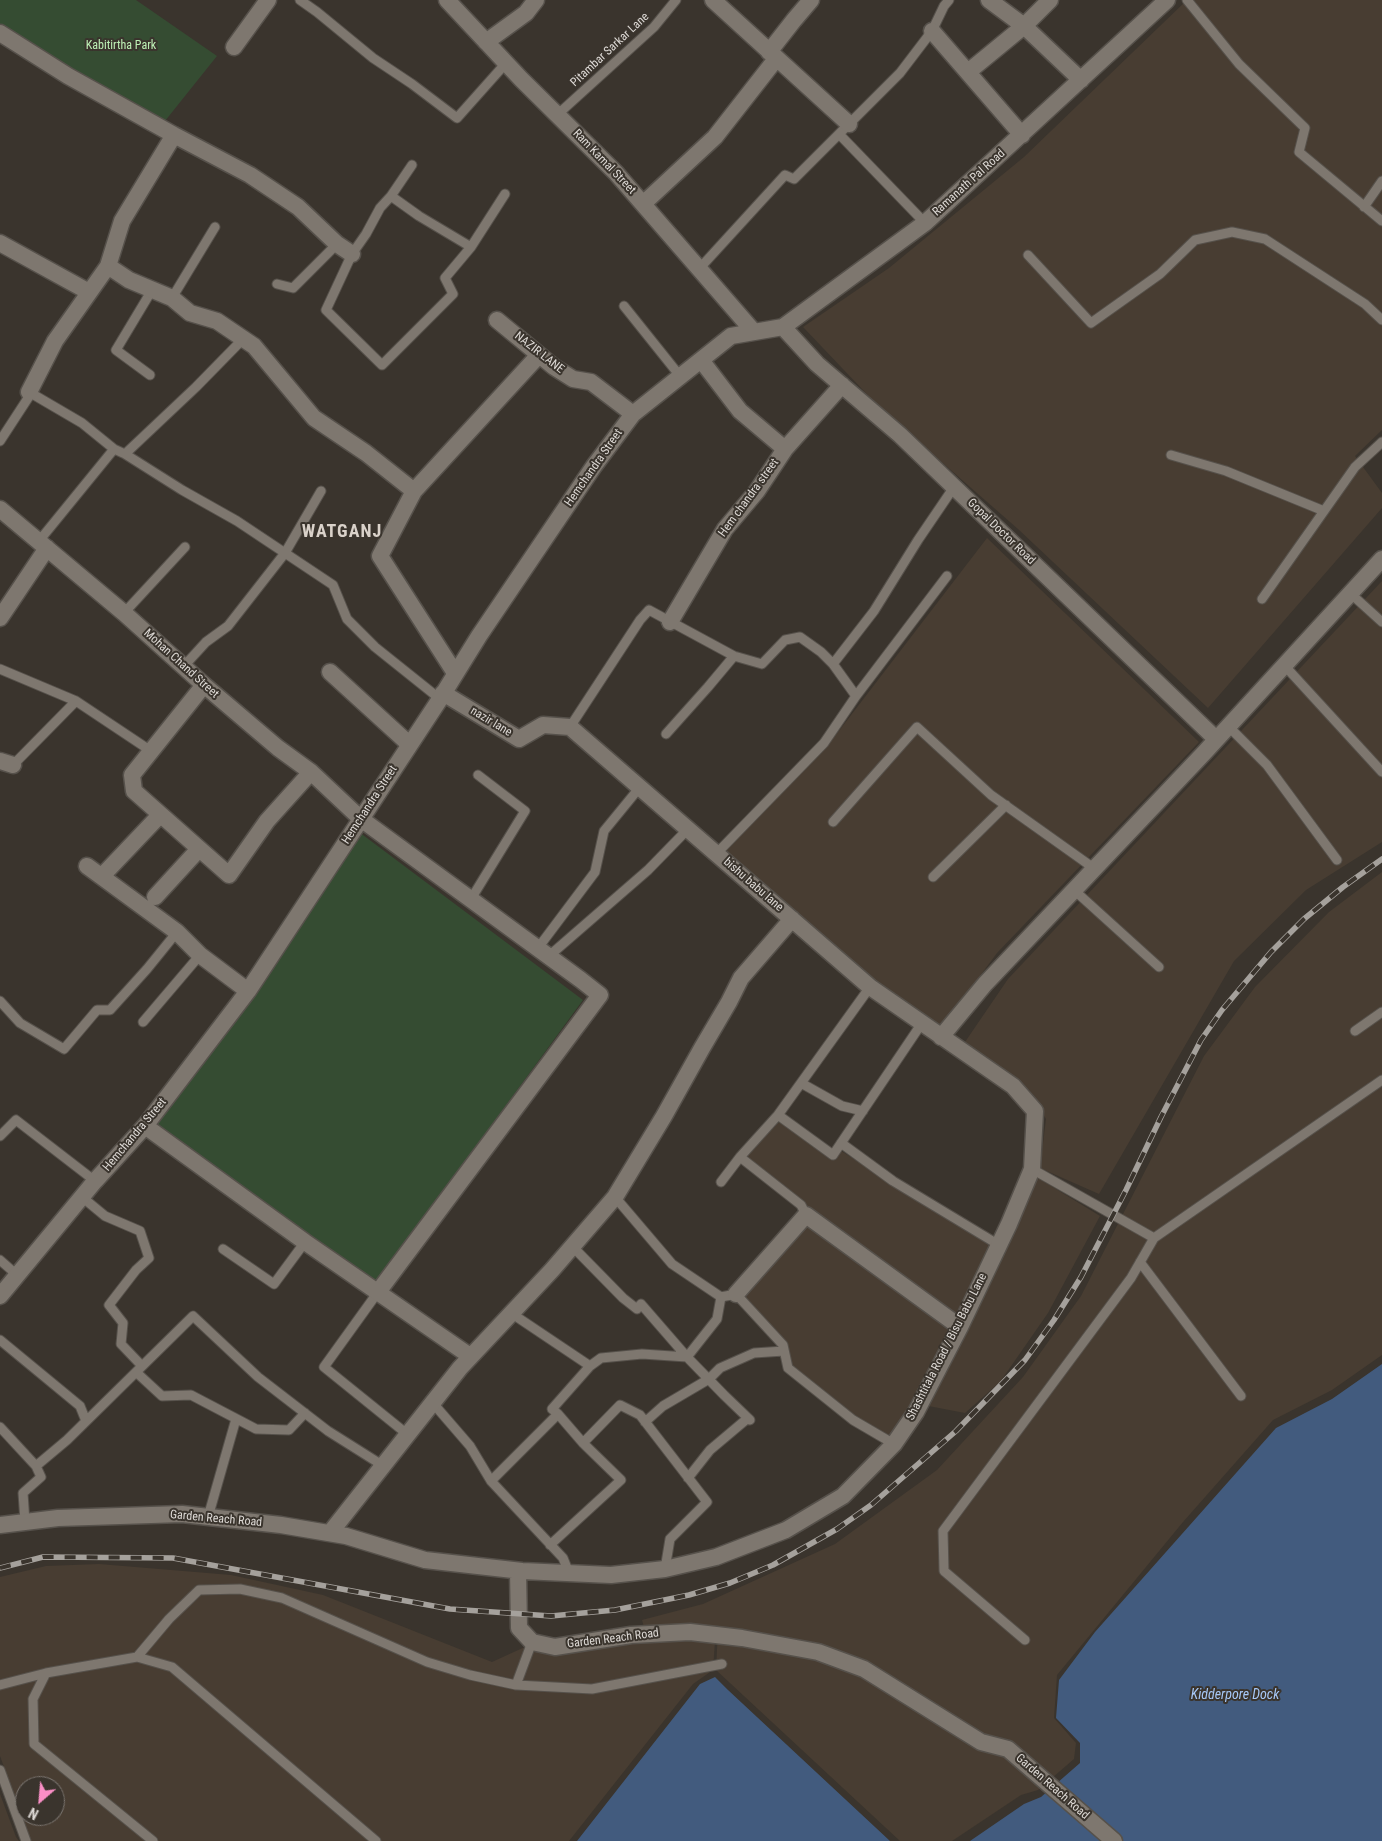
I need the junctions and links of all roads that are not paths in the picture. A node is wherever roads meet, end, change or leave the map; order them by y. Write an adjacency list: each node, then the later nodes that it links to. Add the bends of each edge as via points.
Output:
1 (268, 0): 17 (street)
2 (300, 0): 19 (lane, via 372,58 457,118)
3 (447, 0): 16 (street, Ram Kamal Street)
4 (536, 0): 16 (street, via 526,12)
5 (676, 0): 22 (lane, Pitambar Sarkar Lane, via 654,27)
6 (713, 0): 18 (street)
7 (811, 0): 18 (street, via 794,20)
8 (949, 0): 14 (lane)
9 (990, 0): 13 (street)
10 (1050, 0): 13 (street)
11 (1168, 0): 21 (street, Ramanath Pal Road)
12 (1187, 0): 31 (lane, via 1239,64 1305,128 1299,152)
13 (1024, 26): 20 (street); 21 (street)
14 (932, 32): 20 (street); 23 (lane, via 900,73)
15 (0, 33): 25 (street)
16 (486, 42): 19 (street, Ram Kamal Street)
17 (234, 47)
18 (773, 55): 23 (street); 30 (street, via 715,137)
19 (506, 63): 22 (street, Ram Kamal Street)
20 (968, 72): 24 (street)
21 (1081, 80): 24 (street, Ramanath Pal Road)
22 (558, 115): 30 (street, Ram Kamal Street)
23 (844, 129): 33 (lane); 41 (lane, via 794,180 784,176)
24 (1022, 135): 33 (street, Ramanath Pal Road)
25 (174, 136): 36 (street, via 250,175 298,207); 40 (street, via 122,221)
26 (412, 165): 29 (lane)
27 (1382, 182): 31 (lane)
28 (505, 194): 37 (lane)
29 (391, 196): 37 (lane); 38 (lane)
30 (644, 203): 41 (street, Ram Kamal Street)
31 (1364, 207): 32 (lane)
32 (1382, 221)
33 (925, 223): 49 (street, Ramanath Pal Road)
34 (215, 227): 45 (lane)
35 (0, 243): 44 (street)
36 (336, 244): 38 (street); 42 (lane, via 293,288)
37 (471, 247): 38 (lane, via 445,278 453,294 382,365 326,310)
38 (352, 254)
39 (1028, 255): 48 (lane, via 1091,323 1160,274 1195,240 1232,232 1264,239 1365,304)
40 (108, 266): 43 (street); 44 (street)
41 (699, 269): 50 (street, Ram Kamal Street)
42 (277, 284)
43 (152, 290): 45 (street); 54 (lane, via 116,350)
44 (89, 292): 57 (street, via 55,341)
45 (172, 298): 51 (street, via 190,313 217,321)
46 (624, 306): 55 (lane)
47 (497, 320): 52 (street, NAZIR LANE)
48 (1382, 320)
49 (784, 327): 50 (street, Ramanath Pal Road); 56 (street, Gopal Doctor Road, via 817,364)
50 (752, 333): 53 (street, Hemchandra Street, via 731,336)
51 (243, 339): 63 (lane); 67 (street, via 254,346 314,418)
52 (539, 355): 58 (street, NAZIR LANE, via 573,379 591,382); 67 (street)
53 (701, 360): 55 (street, Hemchandra Street); 62 (street, via 740,411)
54 (150, 375)
55 (680, 376): 58 (street, Hemchandra Street)
56 (842, 385): 62 (street, Hem chandra street); 65 (street, Gopal Doctor Road)
57 (29, 392): 59 (lane); 61 (lane, via 82,423)
58 (633, 414): 87 (street, Hemchandra Street, via 594,466)
59 (0, 441)
60 (1382, 442): 69 (lane, via 1355,468)
61 (114, 449): 63 (lane); 70 (lane)
62 (785, 449): 79 (street, Hem chandra street, via 725,529)
63 (125, 454): 72 (lane)
64 (1171, 455): 69 (lane, via 1226,470)
65 (954, 487): 82 (lane, via 874,611); 95 (street, Gopal Doctor Road)
66 (321, 491): 72 (lane)
67 (414, 491): 87 (street, via 380,556)
68 (0, 509): 70 (street, Mohan Chand Street)
69 (1324, 511): 76 (lane)
70 (43, 545): 77 (street, Mohan Chand Street); 78 (street)
71 (185, 547): 77 (lane)
72 (285, 553): 84 (lane, via 228,626 206,642); 89 (lane, via 332,585 347,619 375,647)
73 (1382, 559): 75 (street)
74 (947, 576): 90 (lane)
75 (1350, 593): 80 (lane); 83 (street)
76 (1262, 599)
77 (124, 613): 84 (street, Mohan Chand Street)
78 (0, 618)
79 (670, 622): 81 (lane); 93 (lane, via 649,610)
80 (1382, 622)
81 (734, 656): 82 (lane, via 762,664 785,640 800,637); 94 (lane)
82 (833, 664): 90 (lane)
83 (1284, 665): 92 (street); 100 (lane)
84 (184, 666): 88 (street, Mohan Chand Street)
85 (0, 669): 91 (lane)
86 (330, 672): 96 (street)
87 (455, 673): 89 (street, Hemchandra Street)
88 (204, 685): 97 (street); 99 (street, Mohan Chand Street)
89 (441, 696): 93 (street, nazir lane, via 519,739 544,725); 96 (street, Hemchandra Street)
90 (856, 696): 109 (lane, via 824,742)
91 (76, 701): 97 (lane); 98 (lane)
92 (1228, 726): 95 (street); 110 (lane, via 1267,765)
93 (570, 727): 102 (street, bishu babu lane)
94 (666, 734)
95 (1216, 739): 112 (street)
96 (409, 744): 105 (street, Hemchandra Street)
97 (151, 751): 104 (street, via 132,775 134,791)
98 (6, 763)
99 (311, 772): 105 (street, Mohan Chand Street); 108 (street, via 267,821 229,875)
100 (1382, 772)
101 (478, 775): 117 (lane, via 525,811)
102 (640, 787): 107 (street, bishu babu lane); 120 (lane, via 604,832 595,872)
103 (1006, 805): 106 (lane, via 917,727); 112 (lane); 114 (lane)
104 (160, 815): 108 (street); 113 (street)
105 (361, 819): 117 (street, Mohan Chand Street); 124 (street, Hemchandra Street)
106 (833, 822)
107 (688, 829): 109 (street, bishu babu lane); 120 (lane, via 648,870)
108 (199, 849): 116 (street)
109 (717, 854): 118 (street, bishu babu lane)
110 (1337, 860)
111 (87, 866): 113 (street)
112 (1095, 869): 115 (street)
113 (102, 876): 119 (street)
114 (933, 877)
115 (1074, 890): 122 (lane); 130 (street, via 985,984)
116 (155, 897)
117 (471, 900): 120 (street, Mohan Chand Street)
118 (792, 919): 123 (street, bishu babu lane); 143 (street, via 741,978)
119 (176, 932): 121 (street); 125 (lane, via 110,1010 97,1010 64,1049 20,1023)
120 (543, 952): 153 (street, Mohan Chand Street, via 600,995)
121 (200, 955): 124 (street); 127 (lane)
122 (1158, 967)
123 (870, 987): 128 (street, bishu babu lane); 132 (lane)
124 (248, 991): 135 (street, Hemchandra Street)
125 (0, 1001)
126 (1382, 1012): 129 (lane)
127 (143, 1022)
128 (922, 1023): 130 (street, bishu babu lane); 133 (lane)
129 (1355, 1031)
130 (941, 1037): 139 (street, Shashtitala Road / Bisu Babu Lane, via 1013,1086 1035,1111)
131 (1382, 1080): 145 (lane)
132 (801, 1082): 133 (lane, via 842,1106); 134 (lane)
133 (863, 1111): 137 (lane)
134 (778, 1115): 137 (lane, via 833,1155); 138 (lane)
135 (145, 1126): 140 (street, Hemchandra Street); 146 (street)
136 (0, 1136): 140 (lane, via 16,1120)
137 (841, 1143): 147 (lane, via 893,1181)
138 (740, 1157): 141 (lane); 144 (lane, via 801,1205)
139 (1032, 1169): 145 (lane); 147 (street, Shashtitala Road / Bisu Babu Lane)
140 (96, 1181): 142 (street, Hemchandra Street)
141 (722, 1182)
142 (82, 1197): 152 (street, Hemchandra Street); 163 (lane, via 105,1216 140,1232 149,1258 109,1306 123,1323 121,1344)
143 (615, 1197): 148 (street); 154 (lane, via 672,1264)
144 (806, 1215): 154 (street); 157 (street)
145 (1154, 1238): 151 (lane)
146 (305, 1242): 149 (lane, via 274,1284); 153 (street)
147 (999, 1245): 157 (street, Shashtitala Road / Bisu Babu Lane)
148 (573, 1247): 156 (street); 161 (lane, via 623,1298 637,1309 641,1304)
149 (223, 1249)
150 (0, 1260): 152 (lane)
151 (1140, 1262): 165 (lane); 188 (lane, via 943,1531 944,1572)
152 (17, 1275): 155 (street, Hemchandra Street)
153 (378, 1292): 160 (street); 173 (lane, via 324,1368)
154 (728, 1295): 159 (lane, via 783,1345); 161 (lane, via 717,1319)
155 (0, 1296)
156 (511, 1313): 160 (street); 162 (lane)
157 (960, 1328): 175 (street, Shashtitala Road / Bisu Babu Lane, via 916,1412)
158 (0, 1340): 170 (lane, via 80,1406)
159 (784, 1351): 164 (lane, via 754,1353 720,1368); 175 (lane, via 788,1368 853,1420)
160 (470, 1356): 166 (street)
161 (687, 1357): 162 (lane, via 642,1354 601,1358); 164 (lane)
162 (590, 1366): 168 (lane, via 552,1409)
163 (139, 1369): 167 (lane, via 193,1316 258,1377); 169 (lane, via 162,1396 191,1395); 170 (lane)
164 (709, 1379): 171 (lane, via 663,1406); 178 (lane, via 749,1419 710,1450)
165 (1241, 1396)
166 (432, 1402): 173 (street); 179 (lane, via 470,1446)
167 (305, 1413): 169 (lane, via 289,1430 256,1429); 176 (lane)
168 (558, 1414): 174 (lane); 179 (lane)
169 (236, 1420): 180 (lane)
170 (86, 1421): 177 (lane)
171 (645, 1422): 174 (lane, via 640,1415 620,1405); 178 (lane)
172 (0, 1427): 177 (lane)
173 (406, 1434): 176 (street)
174 (583, 1443): 184 (lane, via 621,1480)
175 (894, 1444): 185 (street, Shashtitala Road / Bisu Babu Lane, via 843,1496 786,1530 716,1557)
176 (382, 1465): 183 (street)
177 (36, 1466): 181 (lane, via 41,1477 23,1494)
178 (688, 1478): 185 (lane, via 707,1502 670,1539)
179 (491, 1481): 184 (lane)
180 (208, 1517): 181 (street, Garden Reach Road, via 182,1514); 183 (street, Garden Reach Road)
181 (25, 1522): 182 (street, Garden Reach Road)
182 (0, 1524)
183 (330, 1533): 186 (street, Garden Reach Road, via 425,1560)
184 (550, 1545): 187 (lane, via 563,1558)
185 (665, 1569): 187 (street, Shashtitala Road / Bisu Babu Lane, via 611,1575)
186 (518, 1571): 187 (street, Shashtitala Road / Bisu Babu Lane); 189 (street, via 519,1628)
187 (569, 1574)
188 (1025, 1640)
189 (532, 1642): 194 (lane); 199 (street, Garden Reach Road, via 555,1646 631,1635 690,1632 818,1652 864,1669 981,1742 1008,1749)
190 (137, 1657): 192 (lane); 194 (lane, via 199,1590 240,1588 282,1598 427,1662); 198 (lane, via 172,1667)
191 (722, 1664): 194 (lane, via 592,1689)
192 (46, 1673): 193 (lane); 197 (lane, via 33,1699 34,1744)
193 (0, 1685)
194 (516, 1685)
195 (0, 1770): 196 (lane)
196 (26, 1841)
197 (153, 1841)
198 (376, 1841)
199 (1114, 1841)

